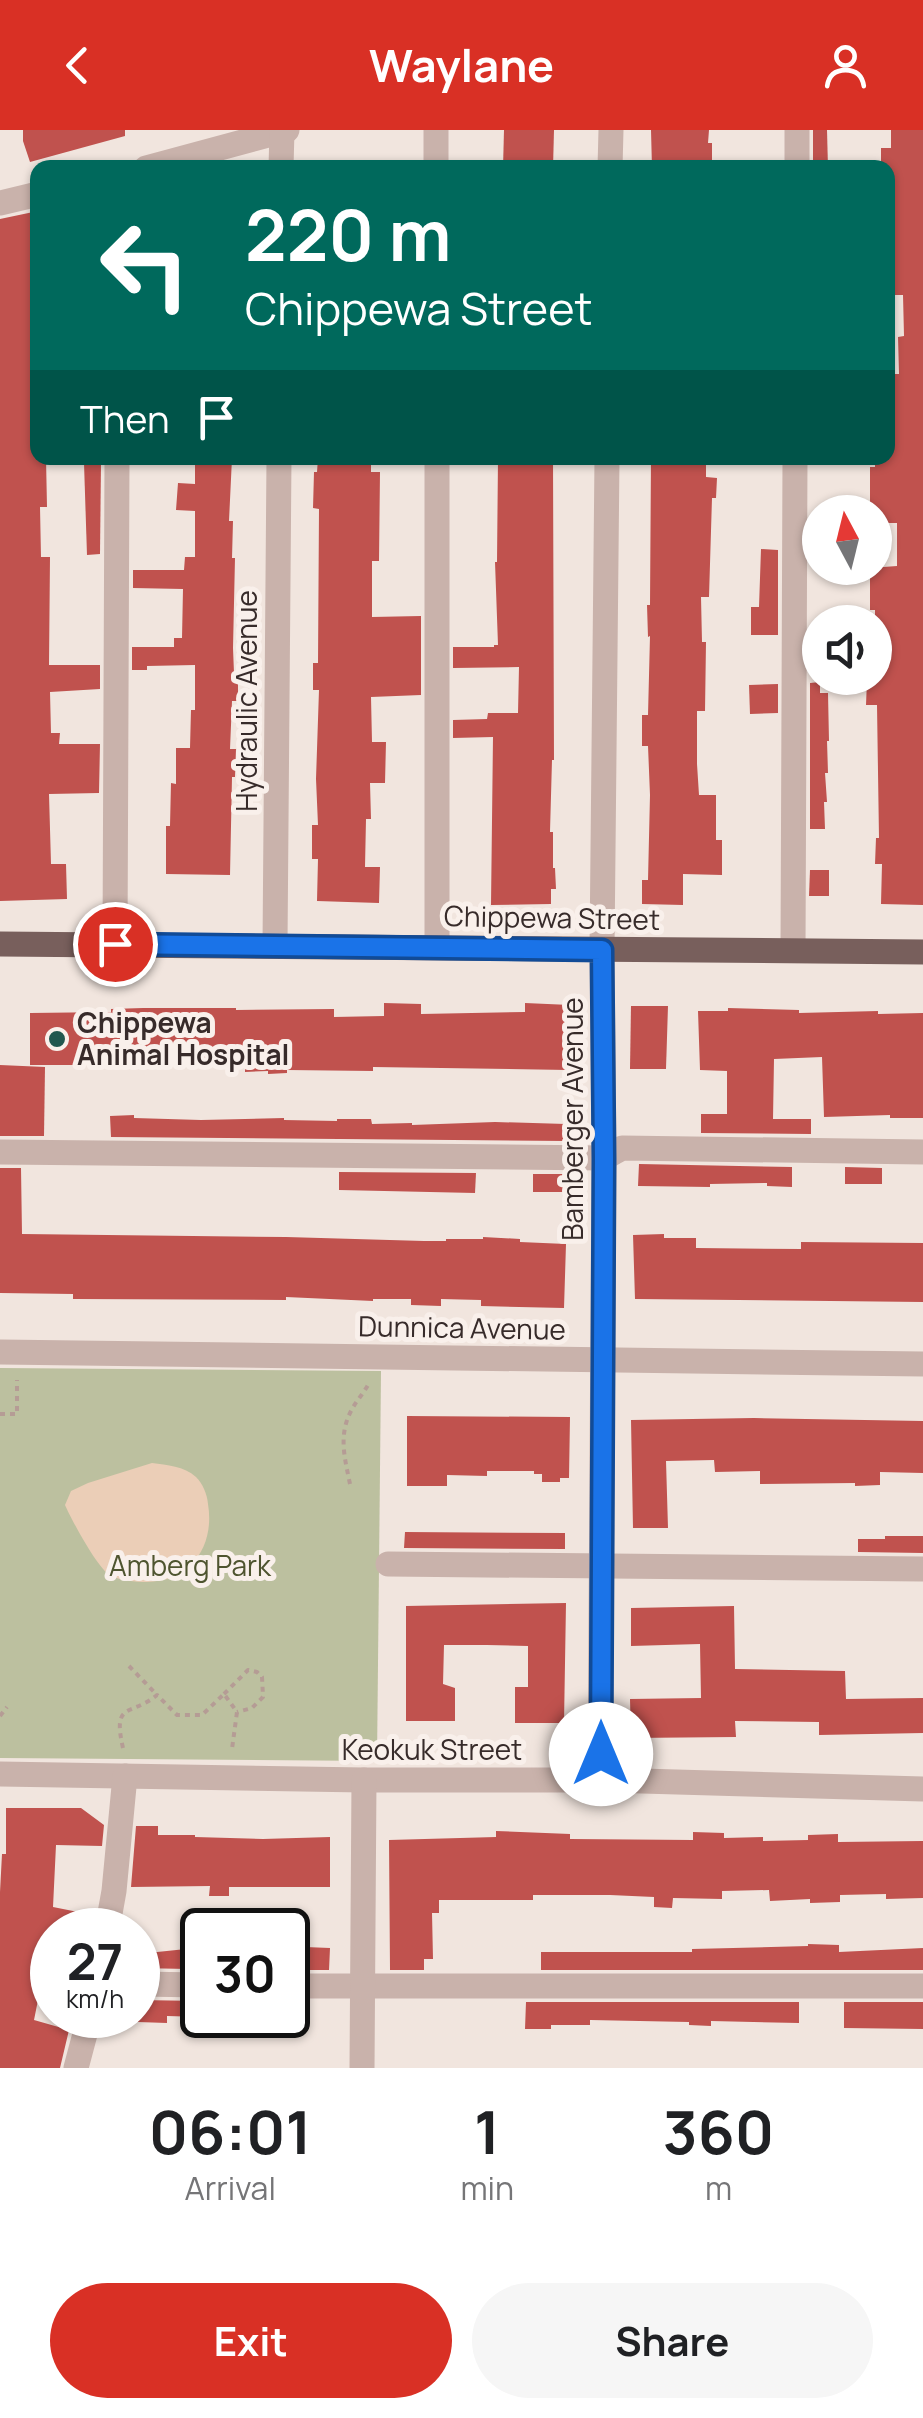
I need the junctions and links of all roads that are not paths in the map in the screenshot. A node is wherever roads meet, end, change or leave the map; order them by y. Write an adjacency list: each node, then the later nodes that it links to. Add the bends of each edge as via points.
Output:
1 (284, 130): 5 (street); 6 (street)
2 (436, 130): 7 (street)
3 (610, 130): 8 (street)
4 (798, 130): 9 (street)
5 (175, 160)
6 (282, 160)
7 (436, 160)
8 (610, 160)
9 (797, 160)
10 (30, 196): 11 (street)
11 (0, 203)
12 (118, 465): 18 (street)
13 (279, 465): 19 (street, Hydraulic Avenue)
14 (436, 465): 20 (street)
15 (607, 465): 21 (street, Bamberger Avenue)
16 (796, 465): 22 (street)
17 (0, 944): 18 (main road, Chippewa Street)
18 (115, 944): 19 (main road, Chippewa Street)
19 (275, 945): 20 (main road, Chippewa Street)
20 (437, 947): 21 (main road, Chippewa Street)
21 (602, 950): 22 (main road, Chippewa Street); 26 (street, Bamberger Avenue)
22 (792, 950): 23 (main road, Chippewa Street)
23 (923, 952)
24 (0, 1152): 26 (street)
25 (923, 1152): 26 (street, via 622,1148)
26 (604, 1158): 28 (street, Bamberger Avenue)
27 (0, 1352): 28 (street, Dunnica Avenue)
28 (603, 1360): 29 (street, Dunnica Avenue); 31 (street, Bamberger Avenue)
29 (923, 1364)
30 (388, 1564): 31 (street)
31 (601, 1566): 32 (street); 36 (street, Bamberger Avenue)
32 (923, 1569)
33 (0, 1774): 34 (street, Keokuk Street)
34 (125, 1776): 35 (street, Keokuk Street); 38 (street)
35 (364, 1780): 36 (street, Keokuk Street); 41 (street)
36 (600, 1780): 37 (street, Keokuk Street)
37 (923, 1789)
38 (111, 1908)
39 (310, 1986): 41 (street)
40 (923, 1986): 41 (street)
41 (362, 1987): 44 (street)
42 (84, 2038): 43 (street)
43 (76, 2068)
44 (362, 2068)

